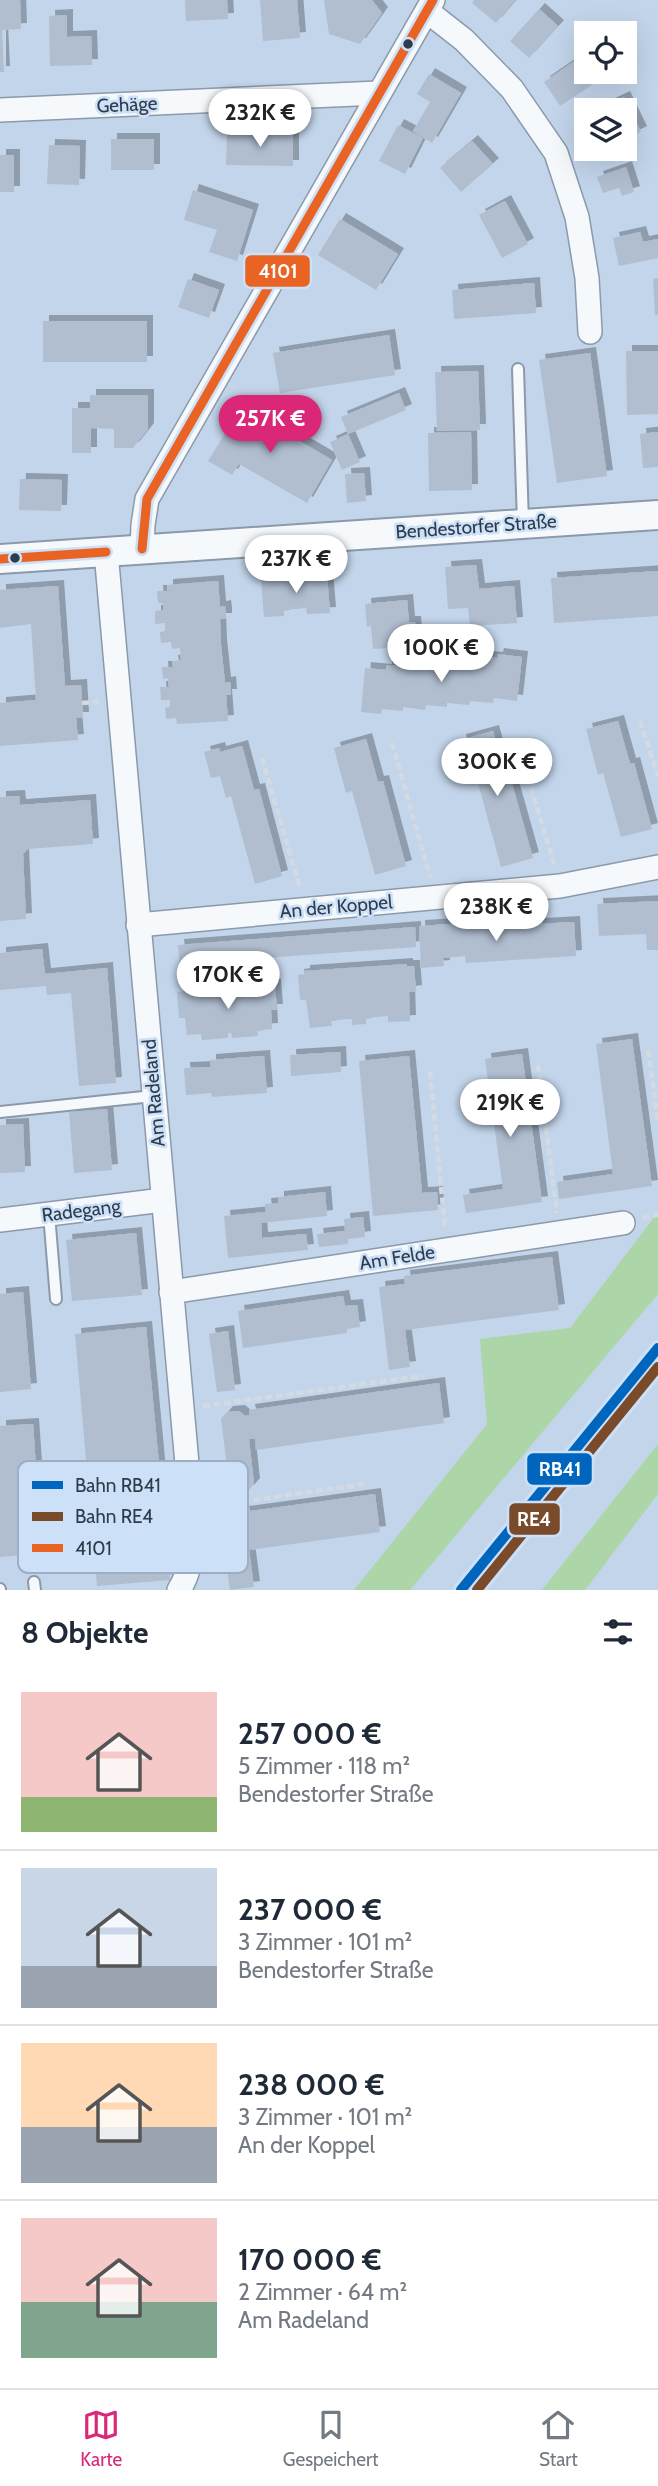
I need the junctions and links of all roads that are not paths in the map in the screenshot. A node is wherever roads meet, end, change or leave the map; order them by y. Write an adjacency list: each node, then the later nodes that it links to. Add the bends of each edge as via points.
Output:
1 (430, 6): 2 (street); 4 (street, via 512,89 555,153 577,217)
2 (379, 93): 3 (street, Gehäge); 8 (street, via 147,499)
3 (0, 110)
4 (590, 332)
5 (518, 369): 7 (lane)
6 (658, 515): 7 (street, Bendestorfer Straße)
7 (523, 523): 8 (street, Bendestorfer Straße)
8 (142, 549): 9 (street, Bendestorfer Straße)
9 (106, 552): 10 (street, Bendestorfer Straße); 12 (street, Am Radeland)
10 (0, 559)
11 (658, 867): 12 (street, An der Koppel, via 561,886)
12 (138, 925): 13 (street, Am Radeland)
13 (153, 1096): 14 (lane); 15 (street, Am Radeland)
14 (0, 1112)
15 (163, 1200): 16 (street, Radegang); 19 (street, Am Radeland)
16 (49, 1214): 17 (street, Radegang); 20 (lane)
17 (0, 1220)
18 (623, 1223): 19 (street, Am Felde)
19 (171, 1292): 21 (street, Am Radeland)
20 (57, 1299)
21 (187, 1461)
22 (187, 1573): 23 (street, Am Radeland)
23 (178, 1590)

